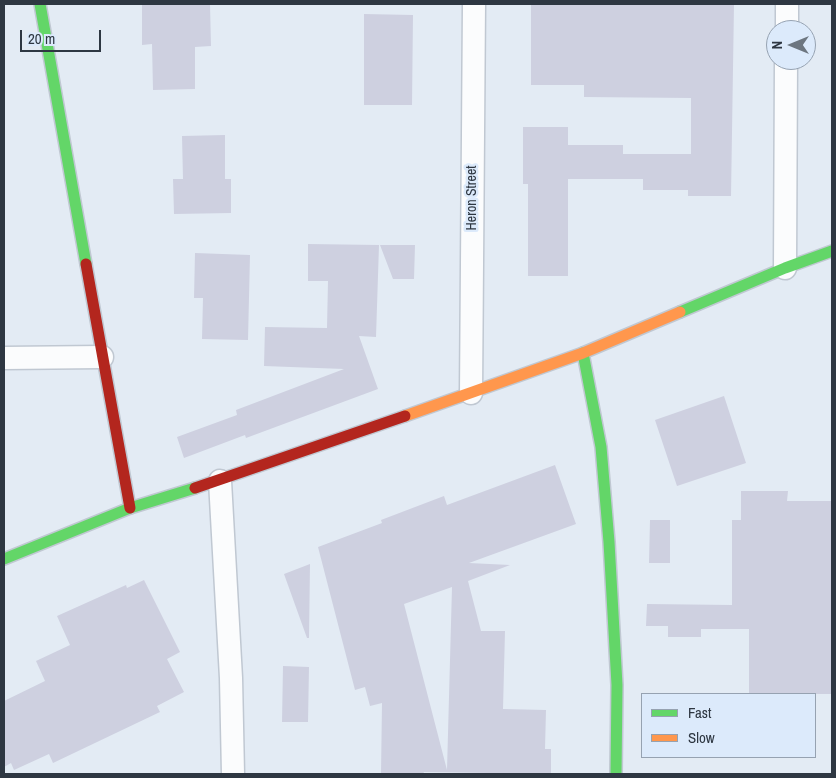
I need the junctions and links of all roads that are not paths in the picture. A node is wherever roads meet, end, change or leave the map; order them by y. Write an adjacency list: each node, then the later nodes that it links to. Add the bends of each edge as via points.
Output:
1 (40, 4): 9 (street)
2 (474, 4): 11 (street, Heron Street)
3 (787, 4): 4 (street)
4 (787, 20)
5 (786, 70): 7 (street)
6 (832, 251): 7 (street)
7 (785, 268): 8 (street)
8 (583, 353): 11 (street); 16 (street, via 601,447 609,542 617,685)
9 (102, 356): 10 (street); 13 (street)
10 (4, 358)
11 (470, 393): 12 (street)
12 (220, 481): 13 (street); 15 (street)
13 (130, 508): 14 (street)
14 (4, 559)
15 (233, 774)
16 (616, 774)

